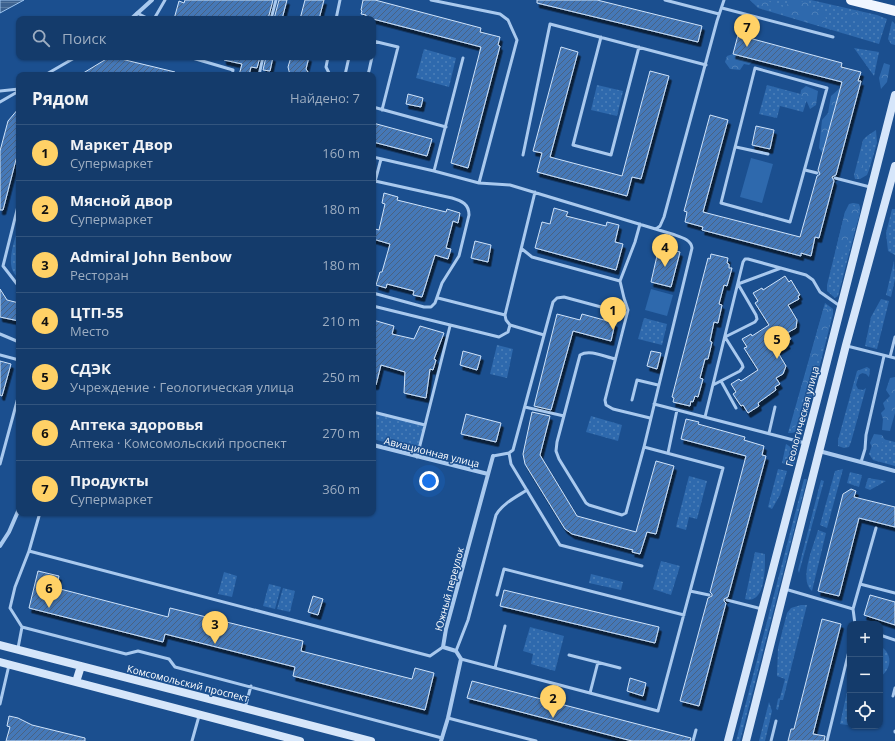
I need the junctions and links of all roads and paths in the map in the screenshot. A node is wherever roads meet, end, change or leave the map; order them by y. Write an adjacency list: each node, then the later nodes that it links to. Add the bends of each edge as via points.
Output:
1 (152, 0): 13 (street)
2 (165, 0): 17 (lane)
3 (276, 0): 18 (lane)
4 (340, 0): 19 (lane)
5 (431, 0): 10 (lane)
6 (455, 0): 10 (lane)
7 (665, 0): 14 (lane)
8 (724, 0): 11 (lane)
9 (851, 0): 12 (main road)
10 (453, 6): 58 (lane, via 500,14 508,20 518,40)
11 (722, 8): 14 (lane); 21 (lane)
12 (895, 11)
13 (137, 14): 15 (street); 16 (lane)
14 (719, 14): 31 (lane)
15 (135, 16)
16 (142, 16)
17 (156, 16)
18 (272, 16)
19 (337, 16)
20 (601, 37): 23 (lane); 23 (lane, via 573,145 611,155); 48 (lane, via 550,24)
21 (833, 37)
22 (376, 42): 44 (lane, via 398,48)
23 (639, 47): 31 (lane)
24 (463, 58): 45 (lane)
25 (71, 60): 32 (lane)
26 (198, 60): 33 (lane, via 233,70)
27 (260, 60): 34 (lane)
28 (327, 60): 35 (lane, via 326,67)
29 (348, 60): 36 (lane)
30 (371, 60): 37 (lane)
31 (706, 64): 63 (lane, via 664,217)
32 (49, 72)
33 (233, 72)
34 (258, 72)
35 (328, 72)
36 (346, 72)
37 (369, 72)
38 (16, 90): 39 (lane)
39 (0, 91)
40 (16, 92): 42 (lane)
41 (895, 95): 59 (main road, Геологическая улица)
42 (0, 102)
43 (376, 109): 44 (lane)
44 (382, 110): 45 (lane)
45 (446, 127): 53 (lane)
46 (736, 147): 47 (lane); 52 (lane, via 721,203 790,222); 52 (lane, via 756,68 828,88)
47 (768, 154)
48 (522, 155)
49 (376, 158): 50 (lane)
50 (381, 159): 53 (lane); 55 (lane)
51 (895, 166): 82 (main road)
52 (805, 170): 54 (lane)
53 (434, 171): 58 (lane)
54 (818, 173)
55 (376, 177)
56 (835, 178): 59 (lane)
57 (376, 181): 70 (lane, via 462,201 469,210 459,256 442,283)
58 (479, 183): 60 (lane, via 510,185)
59 (872, 187): 71 (main road, Геологическая улица)
60 (535, 192): 62 (lane); 64 (lane)
61 (16, 214): 67 (lane, via 3,266)
62 (640, 224): 63 (lane); 66 (lane)
63 (656, 229): 90 (lane, via 692,244)
64 (522, 249): 66 (lane, via 532,257); 74 (lane)
65 (781, 268): 68 (lane); 68 (lane, via 745,259); 71 (lane, via 806,275 813,280 820,292)
66 (620, 281): 73 (lane)
67 (16, 283)
68 (738, 284): 79 (lane); 79 (lane, via 757,319)
69 (376, 294): 70 (lane, via 424,307 431,307)
70 (438, 298): 74 (lane)
71 (840, 306): 105 (main road, Геологическая улица)
72 (376, 307): 76 (lane)
73 (627, 314): 78 (lane, via 564,297 557,298 553,302); 88 (lane)
74 (505, 315): 75 (lane)
75 (510, 325): 76 (lane, via 508,332 499,337); 78 (lane)
76 (450, 326): 103 (lane)
77 (0, 334): 81 (lane)
78 (544, 335): 94 (lane)
79 (725, 337): 89 (lane, via 743,367); 91 (lane)
80 (895, 337): 85 (lane)
81 (16, 341)
82 (846, 345): 84 (lane); 108 (main road)
83 (0, 355): 87 (lane)
84 (884, 356): 85 (lane); 113 (lane)
85 (890, 357): 86 (lane)
86 (895, 358)
87 (16, 359)
88 (615, 359): 100 (lane, via 584,352 580,355); 102 (lane, via 605,400 606,406)
89 (721, 381): 91 (lane); 95 (lane)
90 (658, 385): 92 (lane, via 637,380); 93 (lane)
91 (713, 385): 101 (lane)
92 (632, 400)
93 (654, 404): 98 (lane); 102 (lane)
94 (525, 407): 100 (lane); 109 (lane, via 513,450)
95 (736, 408)
96 (775, 408): 104 (lane)
97 (16, 410): 114 (lane)
98 (677, 410): 101 (lane); 110 (lane)
99 (376, 413): 103 (lane)
100 (564, 416): 107 (lane, via 556,450 580,495 589,505 624,514)
101 (705, 417): 104 (lane)
102 (650, 418): 107 (lane)
103 (425, 425): 111 (lane)
104 (769, 433): 105 (lane)
105 (805, 443): 131 (main road, Геологическая улица)
106 (376, 446): 111 (street, Авиационная улица)
107 (644, 447): 110 (lane)
108 (819, 451): 113 (street); 125 (main road)
109 (509, 453): 112 (lane); 117 (lane, via 511,464)
110 (668, 453): 126 (lane, via 723,468)
111 (417, 456): 116 (street, Авиационная улица)
112 (493, 456): 116 (street, Южный переулок)
113 (861, 462): 115 (street)
114 (0, 464)
115 (895, 471)
116 (488, 474): 140 (street, Южный переулок)
117 (527, 490): 123 (lane, via 560,545); 142 (lane, via 499,510 496,516 468,620)
118 (16, 515): 121 (street)
119 (38, 516): 122 (lane)
120 (876, 528): 124 (lane)
121 (0, 546)
122 (29, 551): 136 (lane, via 10,608); 140 (lane, via 430,656)
123 (642, 566)
124 (860, 584): 127 (lane); 132 (lane)
125 (784, 589): 132 (lane); 170 (main road)
126 (690, 591): 129 (lane); 133 (lane)
127 (895, 593)
128 (497, 594): 133 (lane, via 504,569)
129 (709, 595)
130 (727, 600): 131 (lane)
131 (762, 609): 169 (main road, Геологическая улица)
132 (853, 609): 134 (lane)
133 (684, 615): 155 (lane, via 658,711)
134 (855, 621)
135 (505, 626): 150 (lane)
136 (22, 628): 141 (lane); 153 (lane, via 126,654 138,651 169,659 175,666)
137 (883, 636): 138 (lane)
138 (895, 640)
139 (0, 645): 141 (main road, Комсомольский проспект)
140 (443, 647): 142 (street, Южный переулок)
141 (17, 650): 149 (main road, Комсомольский проспект)
142 (456, 651): 145 (street)
143 (569, 656): 147 (lane)
144 (848, 657): 172 (lane)
145 (461, 659): 150 (lane); 160 (street)
146 (0, 662): 148 (main road)
147 (598, 662): 151 (lane); 155 (lane)
148 (9, 665): 152 (main road); 157 (lane)
149 (81, 666): 152 (main road); 158 (main road, Комсомольский проспект)
150 (495, 668): 155 (lane)
151 (620, 668)
152 (76, 682): 159 (main road)
153 (251, 686): 158 (lane); 164 (lane)
154 (895, 688): 156 (lane)
155 (590, 693)
156 (893, 696)
157 (0, 704)
158 (245, 708): 163 (main road, Комсомольский проспект)
159 (200, 714): 165 (lane); 166 (main road)
160 (448, 718): 164 (street); 167 (lane)
161 (776, 721): 171 (lane)
162 (696, 730): 168 (lane)
163 (366, 740)
164 (441, 740)
165 (192, 741)
166 (300, 741)
167 (536, 741)
168 (693, 741)
169 (728, 741)
170 (746, 741)
171 (771, 741)
172 (827, 741)

